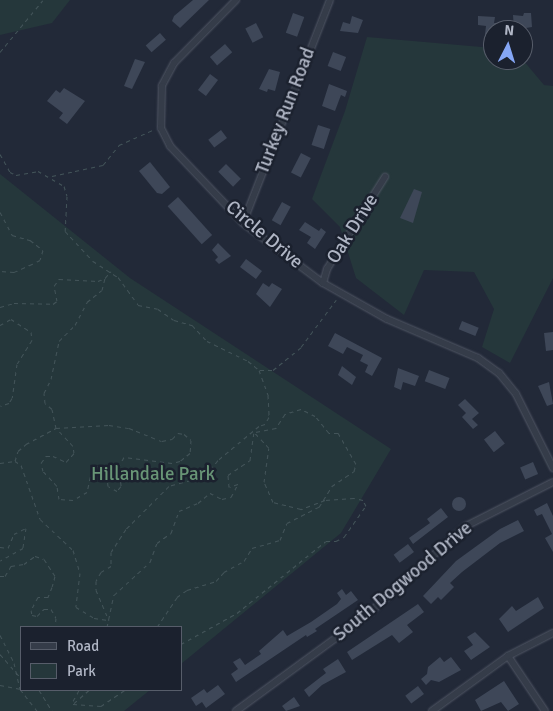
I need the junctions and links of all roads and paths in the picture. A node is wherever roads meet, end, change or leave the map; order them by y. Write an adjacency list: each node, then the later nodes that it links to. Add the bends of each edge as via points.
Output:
1 (43, 0): 4 (path)
2 (236, 0): 5 (street, via 174,63 162,86)
3 (330, 0): 10 (street, Turkey Run Road)
4 (0, 52)
5 (161, 128): 7 (path, via 145,131 119,145 103,165 58,172); 10 (street, Circle Drive, via 170,146)
6 (0, 154): 7 (path, via 10,172 16,175 38,171)
7 (51, 177): 12 (path, via 64,186 67,196 65,230 93,261)
8 (385, 178): 14 (street, Oak Drive, via 327,269)
9 (0, 212): 11 (path, via 12,234 30,240 43,250 40,260 32,264 14,272)
10 (243, 223): 14 (street, Circle Drive)
11 (0, 271)
12 (111, 271): 13 (path); 18 (path, via 138,306 158,309 174,320 192,325 207,341)
13 (105, 278): 16 (path, via 82,282 59,279 54,286 57,301 53,304 14,303); 20 (path, via 102,290 87,302 75,325 59,341 52,379 44,397 52,409)
14 (323, 283): 15 (street, Circle Drive)
15 (340, 293): 18 (path, via 301,347 273,370); 24 (street, Circle Drive, via 387,319 478,358 501,375 516,394)
16 (0, 307)
17 (0, 325): 19 (path, via 10,319 31,332 32,340 17,364 12,398)
18 (259, 370): 21 (path, via 268,396 269,417)
19 (0, 406)
20 (56, 428): 20 (path, via 74,446 74,452 66,462 46,456 41,467 57,486 58,499 66,501 86,492 96,466 106,468 108,486 117,492 121,486 119,466 124,457 172,463 186,458 192,445 184,434 178,433 172,439 162,441 129,428 109,425); 22 (path, via 26,444 18,451)
21 (254, 432): 26 (path, via 269,448 264,482 273,502 301,509); 26 (path, via 276,428 285,414 301,410 314,416 329,433 338,433 356,464 345,480 332,486); 30 (path, via 218,460 206,476 169,486 126,529 111,552 111,566 100,572 96,581 96,590); 30 (path, via 250,460 228,476 228,487 238,484 231,497 222,499 210,493 198,504 179,511 170,533 157,542 150,562 114,595)
22 (15, 461): 23 (path); 30 (path, via 21,465 40,519 66,541 80,566 76,607 94,618)
23 (0, 463)
24 (553, 468)
25 (553, 482): 53 (street, South Dogwood Drive, via 466,526 367,615)
26 (325, 500): 33 (path, via 287,523 280,540 252,548 244,561 224,572 216,581 187,590 177,597); 36 (path, via 354,498 363,500 366,506 344,537 336,542 326,541 242,609)
27 (0, 547): 28 (path, via 11,546 14,534 26,528 23,548)
28 (0, 561)
29 (0, 576): 31 (path, via 5,576 11,566 24,564 33,557 44,559 55,576 48,597 38,597 31,610 32,615 37,616 44,609 51,609 56,618)
30 (109, 620): 32 (path)
31 (55, 626)
32 (107, 626)
33 (158, 626)
34 (553, 633): 38 (street)
35 (0, 635): 39 (path)
36 (182, 643)
37 (0, 654): 39 (path)
38 (508, 656): 54 (street); 55 (street)
39 (15, 673): 40 (path); 42 (path)
40 (20, 677)
41 (0, 686): 42 (path)
42 (20, 689)
43 (22, 691): 50 (path)
44 (40, 691): 51 (path)
45 (78, 691): 48 (path)
46 (88, 691): 48 (path)
47 (125, 691): 49 (path, via 106,704)
48 (73, 702): 49 (path)
49 (88, 707): 52 (path)
50 (37, 711)
51 (52, 711)
52 (87, 711)
53 (236, 711)
54 (432, 711)
55 (545, 711)

